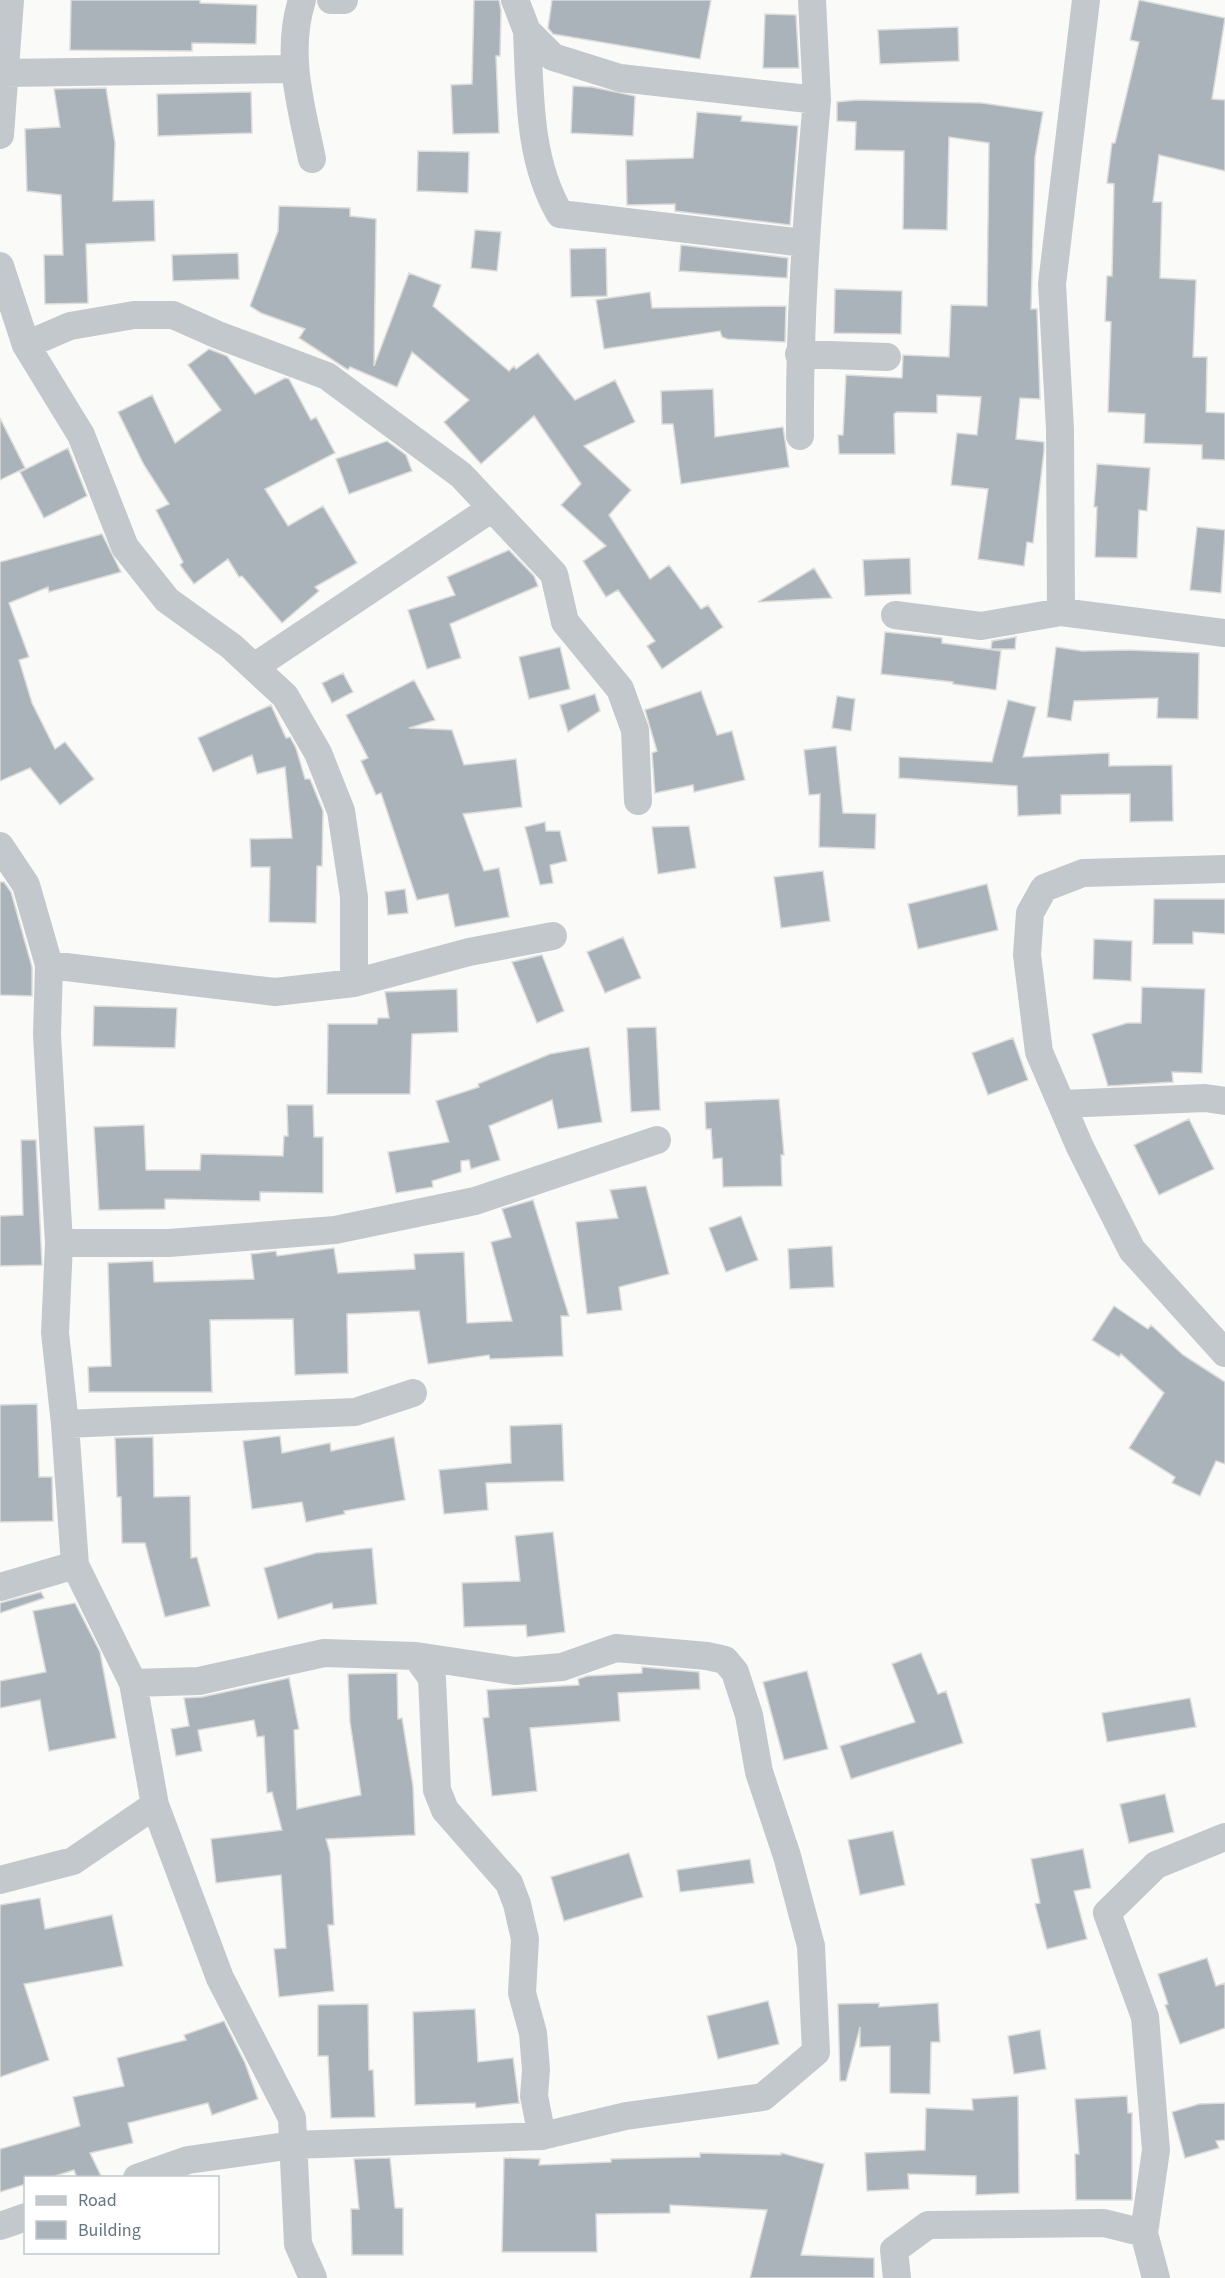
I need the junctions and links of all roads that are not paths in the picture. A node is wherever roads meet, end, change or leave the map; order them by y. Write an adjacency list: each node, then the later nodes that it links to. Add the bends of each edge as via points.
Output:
1 (10, 0): 10 (street)
2 (302, 0): 9 (street, via 295,21)
3 (331, 0): 4 (street)
4 (344, 0)
5 (515, 0): 8 (street)
6 (812, 0): 11 (street)
7 (1086, 0): 21 (street, via 1052,284 1060,429)
8 (527, 31): 11 (street, via 553,57 620,78); 14 (street, via 532,127 547,193 561,214)
9 (293, 69): 10 (street); 13 (street)
10 (3, 73): 12 (street)
11 (817, 100): 14 (street)
12 (0, 135)
13 (312, 159)
14 (804, 243): 17 (street)
15 (0, 266): 16 (street)
16 (26, 345): 20 (street, via 70,326 134,315 173,315 327,376 461,475); 24 (street, via 81,435 125,547 167,600)
17 (799, 354): 18 (street); 19 (street)
18 (887, 357)
19 (801, 436)
20 (492, 508): 24 (street); 25 (street, via 554,574 565,622 620,689 635,730)
21 (1061, 612): 22 (street, via 981,626); 23 (street)
22 (895, 615)
23 (1225, 633)
24 (254, 667): 30 (street, via 285,696 318,753 341,811 354,897)
25 (638, 801)
26 (0, 846): 29 (street, via 26,885)
27 (1225, 869): 32 (street, via 1083,873 1044,888 1030,913 1027,955 1039,1052)
28 (553, 936): 30 (street, via 469,952)
29 (48, 964): 30 (street, via 275,992); 34 (street, via 47,1035)
30 (354, 983)
31 (1225, 1101): 32 (street, via 1205,1098)
32 (1062, 1104): 35 (street, via 1132,1250)
33 (657, 1140): 34 (street, via 475,1201 335,1230 169,1243)
34 (59, 1243): 37 (street, via 55,1333)
35 (1225, 1353)
36 (413, 1393): 37 (street, via 355,1412)
37 (65, 1424): 38 (street)
38 (75, 1565): 39 (street); 41 (street)
39 (0, 1587)
40 (417, 1656): 41 (street, via 324,1653 200,1681); 45 (street, via 432,1678 437,1790 445,1810 509,1883 517,1905 525,1939 522,1993 533,2033 534,2096); 45 (street, via 515,1671 562,1667 616,1648 725,1660 735,1672 749,1715 759,1772 811,1946 816,2052 763,2097 626,2116)
41 (133, 1683): 42 (street)
42 (155, 1805): 44 (street, via 73,1861); 46 (street, via 220,1978 292,2118)
43 (1225, 1837): 50 (street, via 1156,1865 1107,1913 1145,2017 1156,2150)
44 (0, 1880)
45 (542, 2136): 46 (street)
46 (293, 2145): 47 (street, via 188,2160); 51 (street, via 298,2244)
47 (143, 2176)
48 (24, 2218): 49 (street)
49 (0, 2226)
50 (1144, 2233): 52 (street, via 1104,2223 928,2225 894,2250); 53 (street)
51 (313, 2278)
52 (897, 2278)
53 (1156, 2278)

